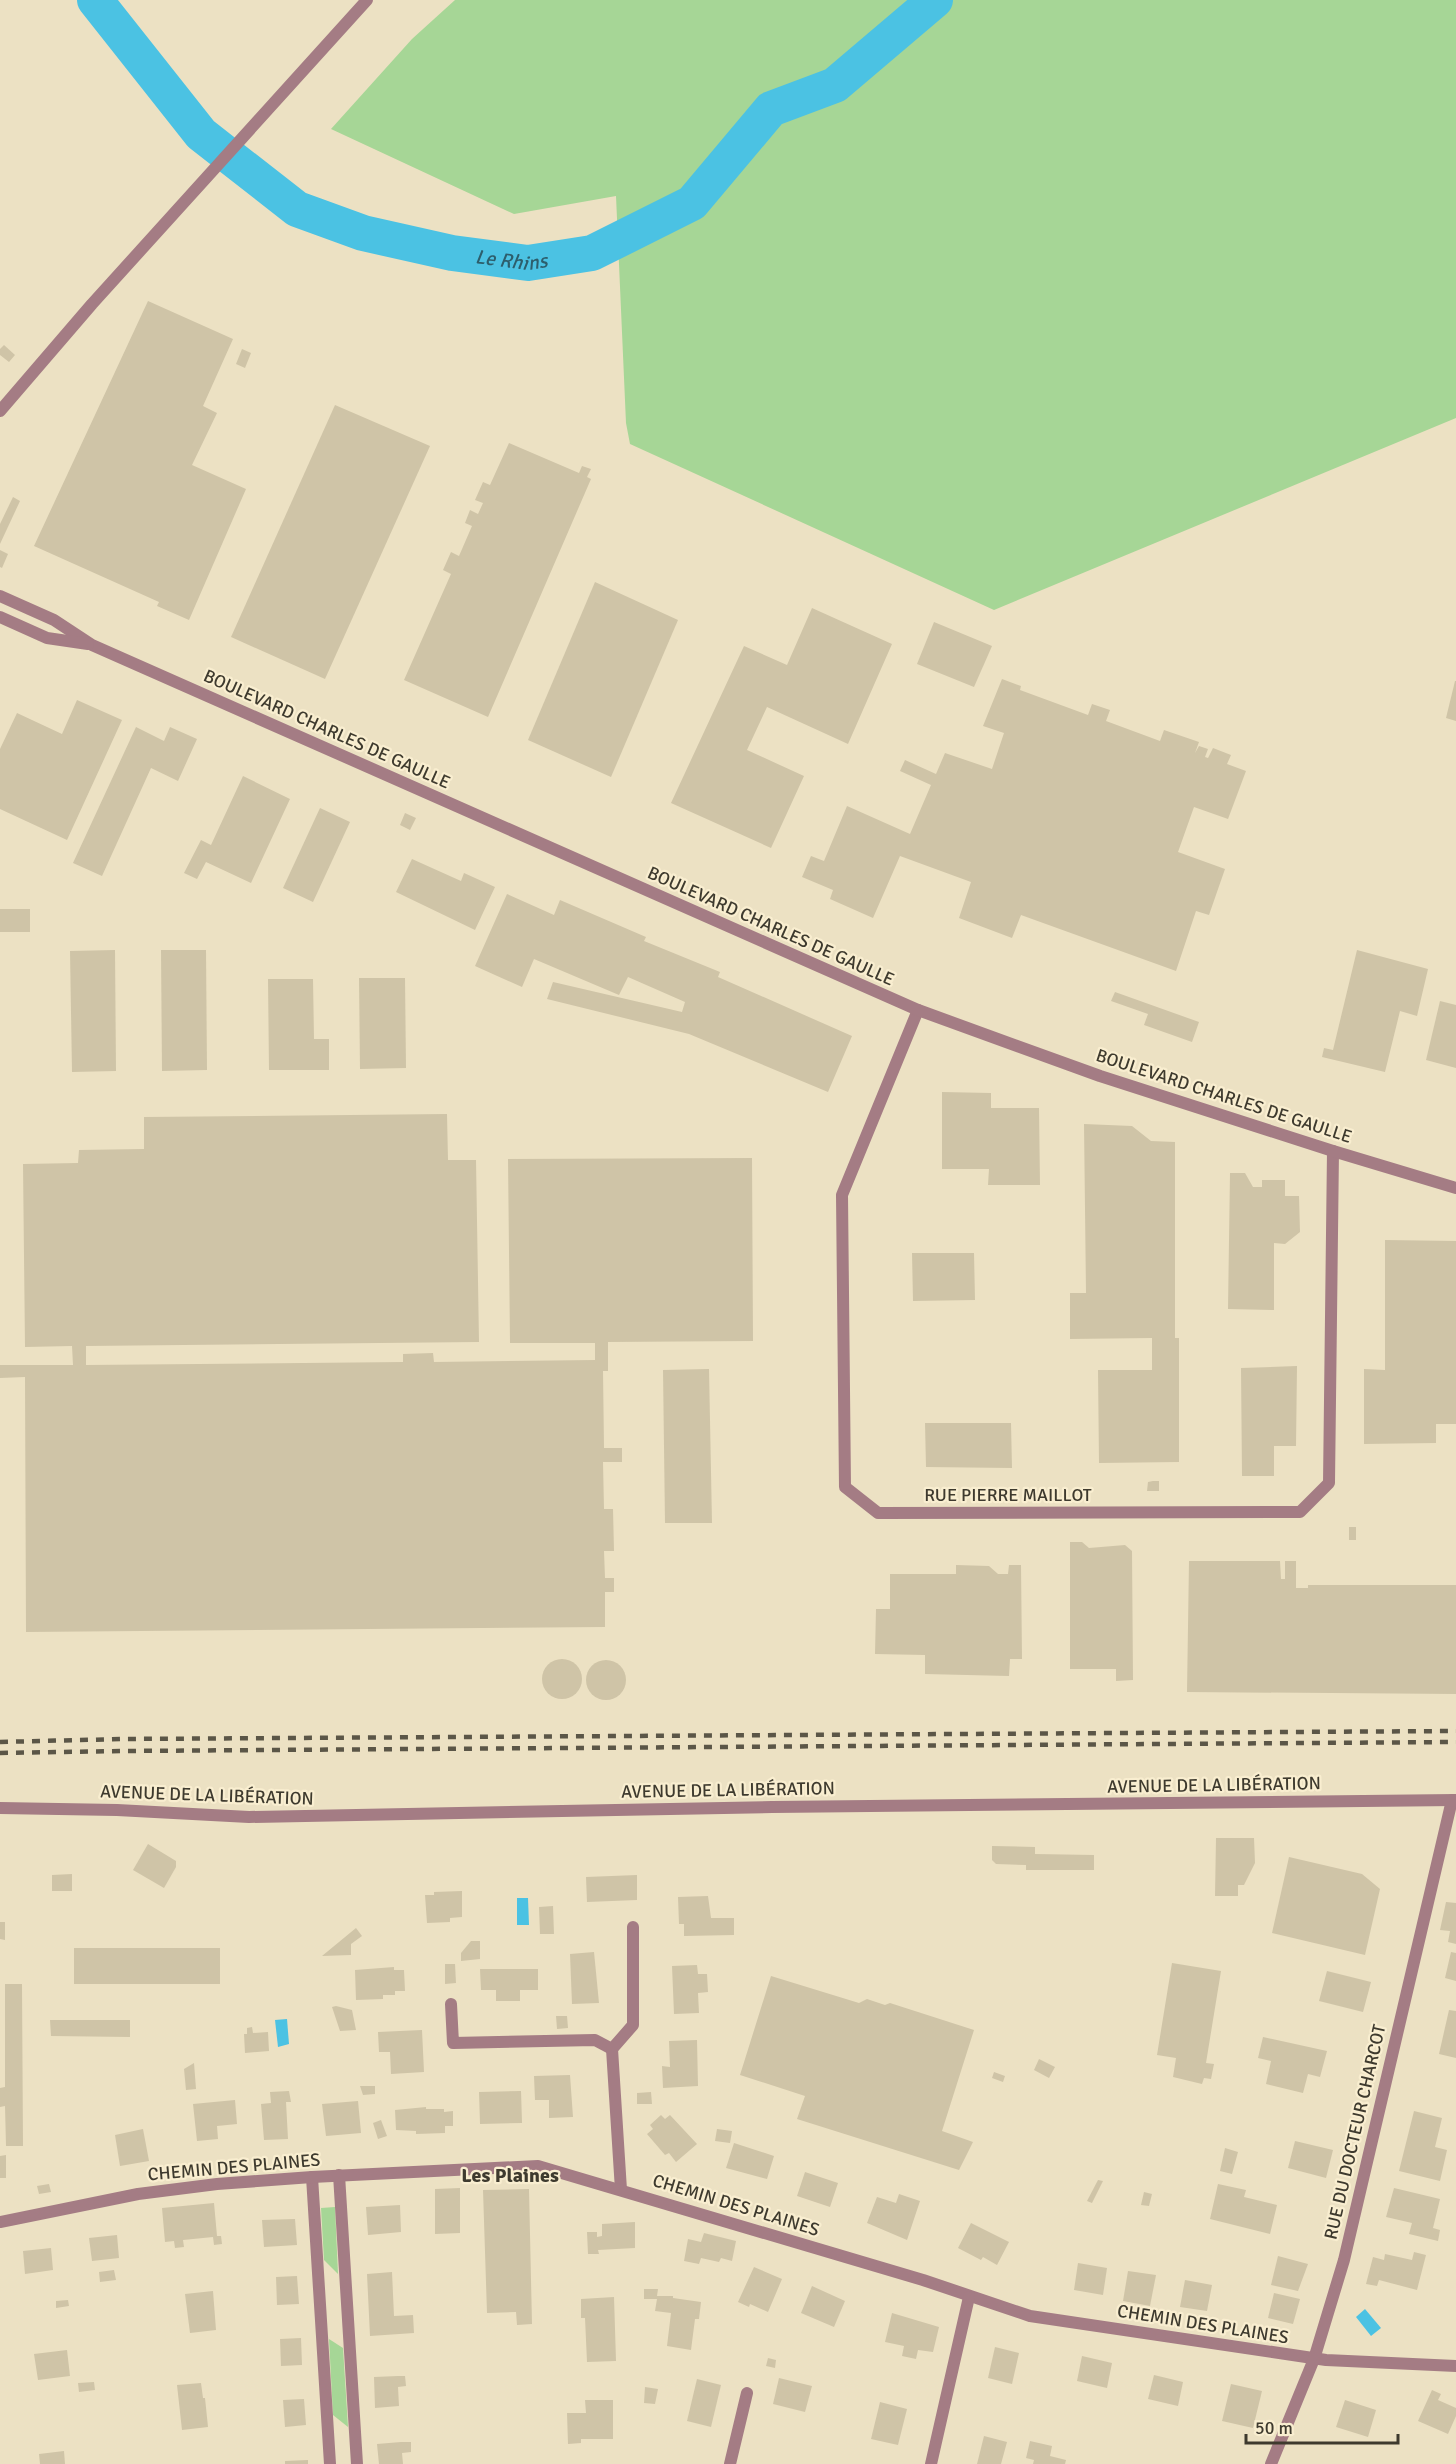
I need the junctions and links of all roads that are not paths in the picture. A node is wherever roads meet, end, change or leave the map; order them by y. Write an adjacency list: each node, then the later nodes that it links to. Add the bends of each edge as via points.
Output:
1 (368, 0): 2 (street)
2 (0, 411)
3 (0, 596): 5 (street, BOULEVARD CHARLES DE GAULLE, via 54,620)
4 (0, 617): 5 (street, BOULEVARD CHARLES DE GAULLE, via 47,638)
5 (92, 645): 6 (street, BOULEVARD CHARLES DE GAULLE)
6 (918, 1010): 7 (street, BOULEVARD CHARLES DE GAULLE, via 1110,1079); 7 (street, RUE PIERRE MAILLOT, via 842,1195 845,1487 878,1514 1300,1512 1329,1483)
7 (1333, 1151): 8 (street, BOULEVARD CHARLES DE GAULLE)
8 (1456, 1188)
9 (1454, 1800): 10 (street, AVENUE DE LA LIBÉRATION, via 249,1817); 19 (street, RUE DU DOCTEUR CHARCOT, via 1344,2260)
10 (0, 1808)
11 (633, 1927): 13 (street, via 633,2025)
12 (451, 2004): 13 (street, via 453,2043 595,2040)
13 (612, 2049): 16 (street)
14 (339, 2175): 15 (street, CHEMIN DES PLAINES); 16 (street, CHEMIN DES PLAINES, via 538,2166); 23 (street)
15 (312, 2177): 17 (street, CHEMIN DES PLAINES, via 138,2194); 22 (street)
16 (621, 2190): 18 (street, CHEMIN DES PLAINES)
17 (0, 2222)
18 (969, 2297): 19 (street, CHEMIN DES PLAINES, via 1030,2316); 25 (street)
19 (1314, 2359): 20 (street, CHEMIN DES PLAINES); 26 (street, RUE DU DOCTEUR CHARCOT)
20 (1456, 2366)
21 (747, 2392): 24 (street)
22 (330, 2464)
23 (357, 2464)
24 (730, 2464)
25 (931, 2464)
26 (1271, 2464)

